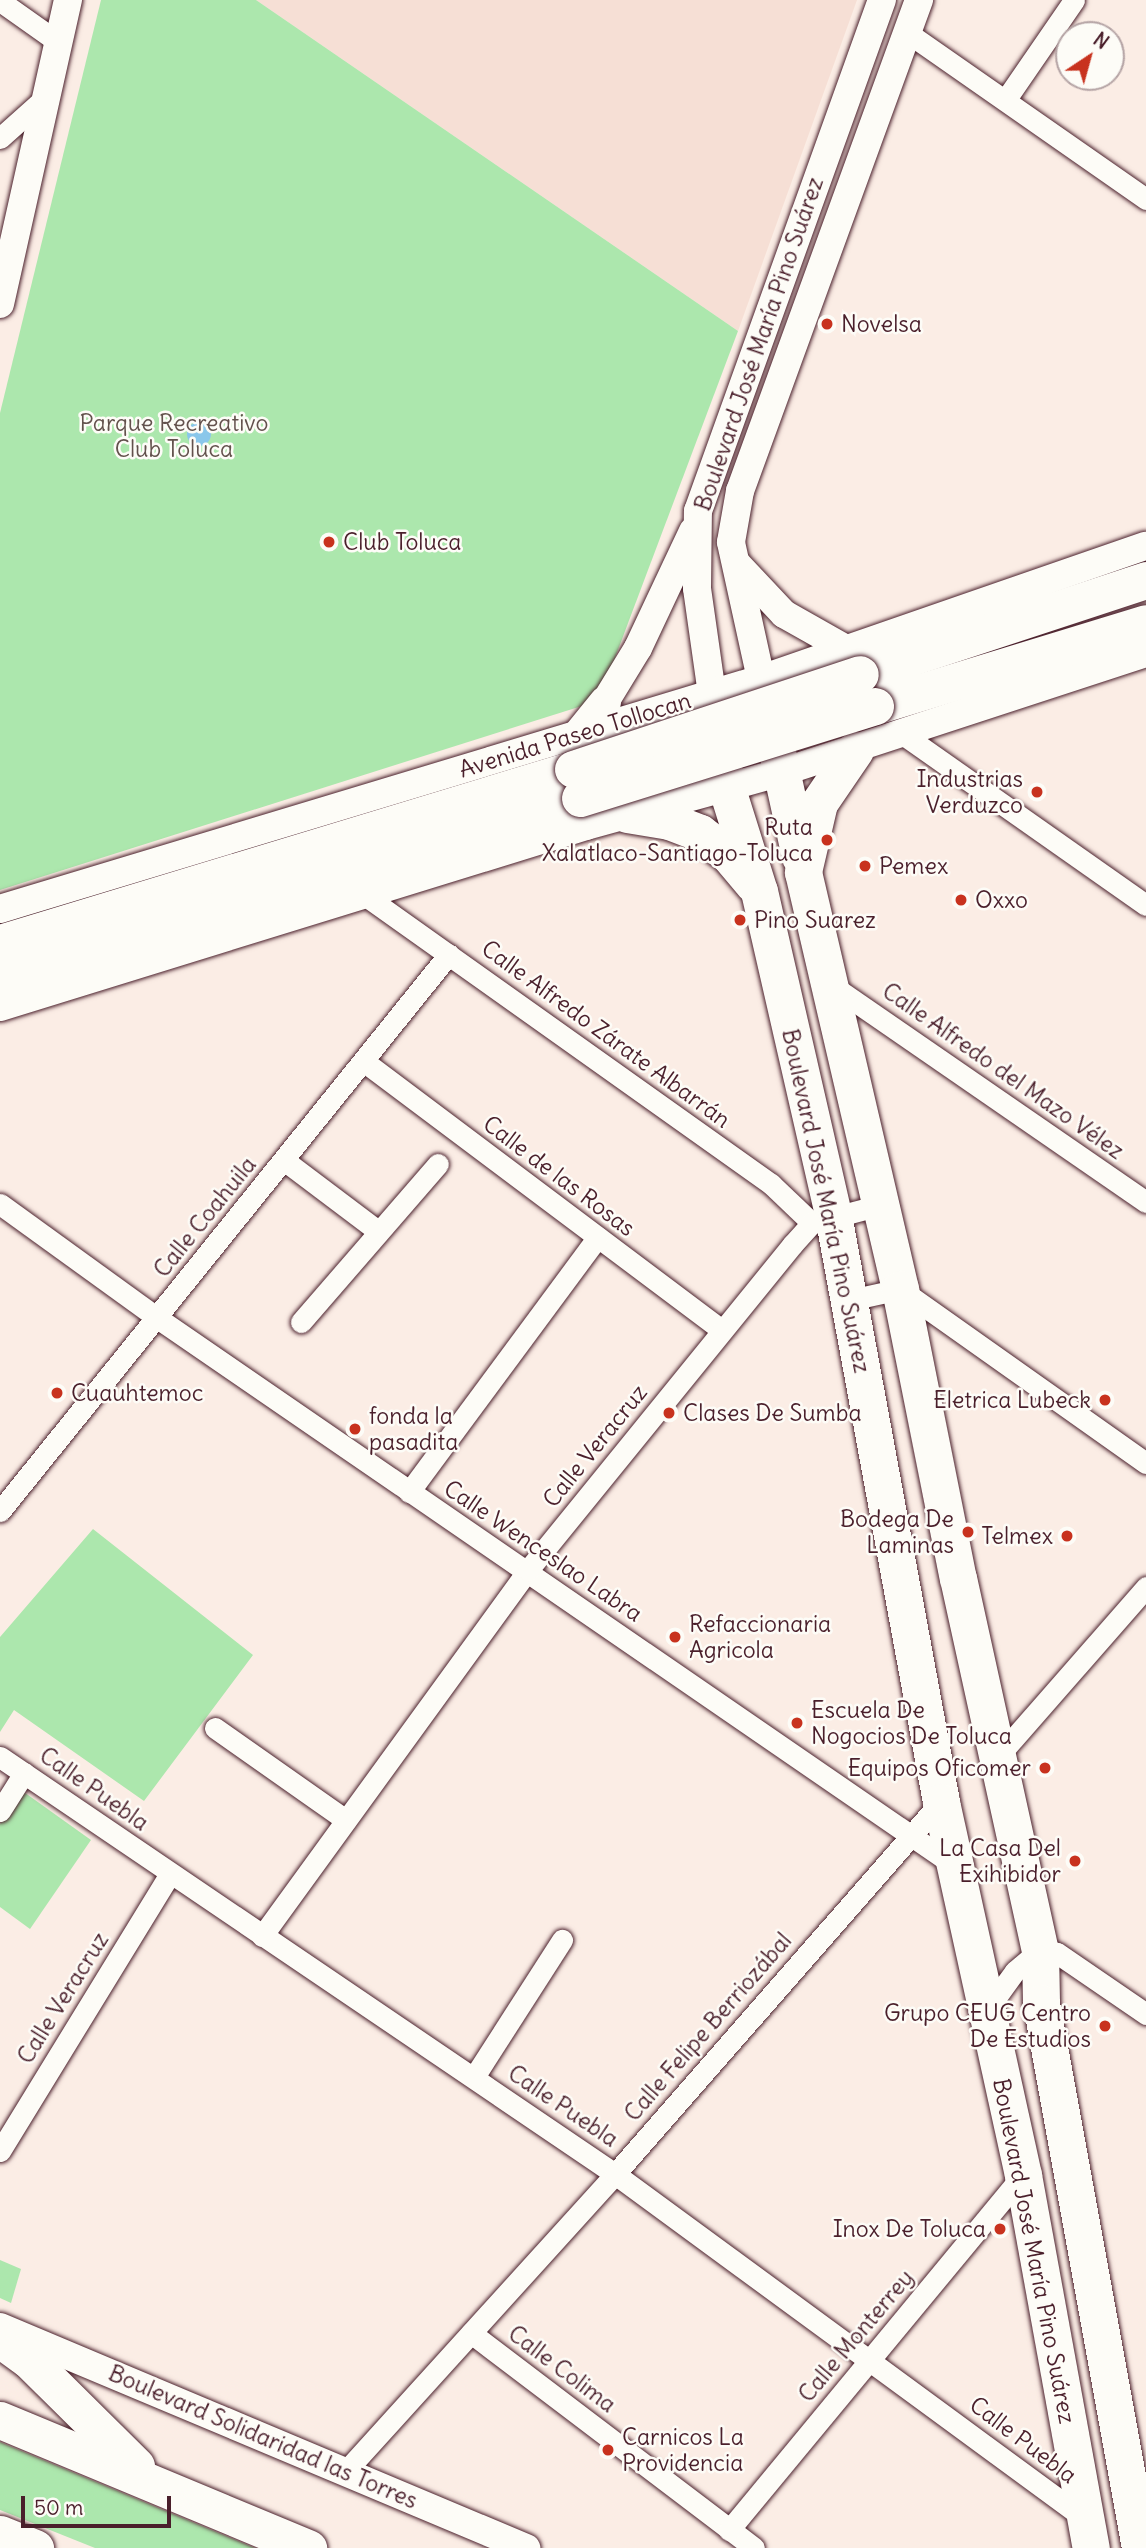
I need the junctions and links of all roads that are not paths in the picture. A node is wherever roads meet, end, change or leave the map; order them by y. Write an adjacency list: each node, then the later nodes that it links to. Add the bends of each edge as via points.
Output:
1 (882, 0): 13 (main road, Boulevard José María Pino Suárez, via 706,484)
2 (919, 0): 6 (main road, Boulevard José María Pino Suárez)
3 (1074, 0): 9 (street)
4 (0, 1): 7 (street)
5 (61, 4): 7 (main road)
6 (908, 33): 9 (street); 15 (main road, Boulevard José María Pino Suárez, via 740,491 732,528)
7 (58, 42): 8 (main road)
8 (47, 96): 10 (street); 12 (main road)
9 (1006, 99): 11 (street)
10 (0, 138)
11 (1146, 199)
12 (0, 304)
13 (696, 525): 21 (main road, Boulevard José María Pino Suárez, via 697,588); 22 (main road)
14 (1146, 546): 19 (main road, Avenida Paseo Tollocan)
15 (733, 558): 19 (main road, via 784,614); 20 (main road, Boulevard José María Pino Suárez)
16 (1146, 580): 19 (highway, Avenida Paseo Tollocan)
17 (1146, 623): 19 (highway, Avenida Paseo Tollocan)
18 (1146, 653): 24 (main road)
19 (862, 668): 20 (main road, Avenida Paseo Tollocan); 25 (main road, via 835,672 827,692 839,726); 27 (highway, Avenida Paseo Tollocan, bridge)
20 (761, 679): 21 (main road, Avenida Paseo Tollocan); 26 (highway, Boulevard José María Pino Suárez)
21 (712, 694): 22 (main road, Avenida Paseo Tollocan); 28 (highway, Boulevard José María Pino Suárez)
22 (612, 712): 23 (main road); 29 (main road, via 649,733 668,756 669,786)
23 (581, 733): 34 (main road, Avenida Paseo Tollocan)
24 (901, 733): 25 (main road); 33 (street)
25 (862, 747): 26 (main road); 30 (highway, via 819,803)
26 (782, 772): 28 (main road); 30 (highway, Boulevard José María Pino Suárez)
27 (577, 784): 35 (highway, Avenida Paseo Tollocan); 37 (highway, Avenida Paseo Tollocan)
28 (726, 786): 29 (main road); 31 (highway, Boulevard José María Pino Suárez)
29 (641, 810): 31 (highway, via 700,834 729,855); 32 (main road)
30 (803, 872): 38 (highway, Boulevard José María Pino Suárez)
31 (759, 891): 46 (highway, Boulevard José María Pino Suárez)
32 (363, 894): 36 (street, Calle Alfredo Zárate Albarrán); 39 (main road)
33 (1146, 905)
34 (0, 909)
35 (0, 943)
36 (449, 954): 40 (street, Calle Coahuila); 46 (street, Calle Alfredo Zárate Albarrán)
37 (0, 978)
38 (830, 984): 43 (street, Calle Alfredo del Mazo Vélez); 45 (highway, Boulevard José María Pino Suárez)
39 (0, 1007)
40 (366, 1063): 41 (street, Calle Coahuila); 48 (street, Calle de las Rosas)
41 (285, 1161): 47 (street); 51 (street, Calle Coahuila)
42 (438, 1164): 47 (street)
43 (1146, 1202)
44 (0, 1204): 51 (street, Calle Wenceslao Labra)
45 (880, 1205): 46 (street); 49 (highway)
46 (823, 1219): 50 (highway, Boulevard José María Pino Suárez); 53 (street, Calle Veracruz)
47 (379, 1231): 52 (street)
48 (598, 1237): 53 (street, Calle de las Rosas); 55 (street)
49 (901, 1289): 50 (street); 54 (street); 60 (highway, via 958,1578)
50 (850, 1300): 63 (highway, Boulevard José María Pino Suárez)
51 (156, 1317): 55 (street, Calle Wenceslao Labra); 56 (street, Calle Coahuila)
52 (301, 1322)
53 (722, 1330): 57 (street, Calle Veracruz)
54 (1146, 1463)
55 (409, 1492): 57 (street, Calle Wenceslao Labra)
56 (0, 1511)
57 (528, 1570): 65 (street, Calle Veracruz); 66 (street, Calle Wenceslao Labra)
58 (1146, 1587): 60 (street)
59 (215, 1728): 65 (street)
60 (1000, 1754): 71 (highway)
61 (0, 1757): 62 (street, Calle Puebla)
62 (24, 1773): 64 (street); 68 (street, Calle Puebla)
63 (941, 1802): 66 (street, Calle Felipe Berriozábal); 67 (highway, Boulevard José María Pino Suárez)
64 (0, 1811)
65 (346, 1820): 69 (street, Calle Veracruz)
66 (909, 1837): 67 (street, Calle Wenceslao Labra); 76 (street, Calle Felipe Berriozábal)
67 (955, 1866): 72 (highway, Boulevard José María Pino Suárez)
68 (170, 1874): 69 (street, Calle Puebla); 75 (street, Calle Veracruz)
69 (262, 1936): 74 (street, Calle Puebla)
70 (562, 1940): 74 (street)
71 (1040, 1950): 72 (street, via 1015,1971); 73 (street, via 1057,1953); 92 (highway, via 1041,2003)
72 (986, 2011): 77 (highway, Boulevard José María Pino Suárez)
73 (1146, 2014)
74 (474, 2077): 76 (street, Calle Puebla)
75 (0, 2151)
76 (615, 2174): 79 (street, Calle Felipe Berriozábal); 81 (street, Calle Puebla)
77 (1023, 2175): 81 (street, Calle Monterrey); 86 (highway, Boulevard José María Pino Suárez)
78 (0, 2327): 83 (main road, Boulevard Solidaridad las Torres)
79 (471, 2333): 83 (street, Calle Felipe Berriozábal); 85 (street, Calle Colima)
80 (0, 2339): 84 (highway, via 28,2359 128,2460)
81 (872, 2360): 85 (street, Calle Monterrey); 86 (street, Calle Puebla)
82 (0, 2420): 84 (highway)
83 (344, 2473): 90 (main road, Boulevard Solidaridad las Torres)
84 (191, 2500): 89 (highway)
85 (729, 2530): 91 (street, Calle Colima)
86 (1088, 2533)
87 (0, 2534): 88 (highway)
88 (35, 2548)
89 (308, 2548)
90 (526, 2548)
91 (754, 2548)
92 (1140, 2548)

